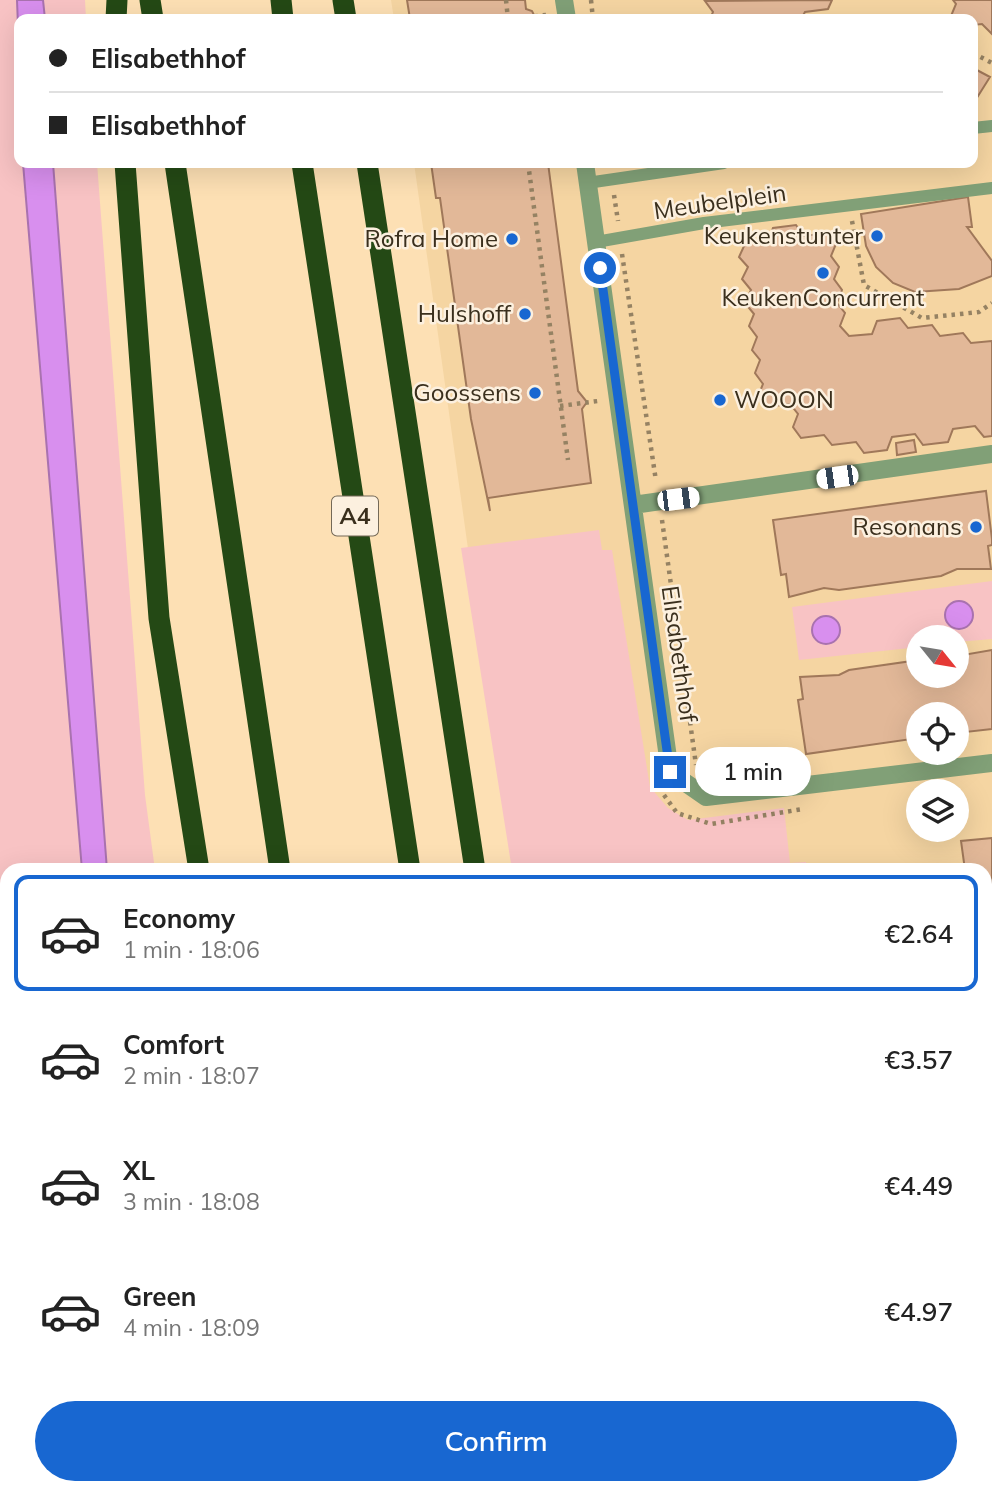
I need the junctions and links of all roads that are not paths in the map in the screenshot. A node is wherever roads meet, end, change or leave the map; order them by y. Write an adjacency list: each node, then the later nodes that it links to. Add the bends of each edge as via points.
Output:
1 (125, 168): 13 (highway, via 159,618)
2 (176, 168): 14 (highway)
3 (303, 168): 15 (highway, A4)
4 (368, 168): 16 (highway)
5 (586, 168): 7 (street, Elisabethhof)
6 (691, 168): 7 (lane, Meubelplein)
7 (587, 183): 9 (street, Elisabethhof)
8 (992, 188): 9 (lane, Meubelplein, via 704,223)
9 (596, 242): 11 (street, Elisabethhof)
10 (992, 454): 11 (street)
11 (633, 505): 12 (street, Elisabethhof, via 670,772 706,797)
12 (992, 763)
13 (198, 863)
14 (279, 863)
15 (409, 863)
16 (474, 863)

